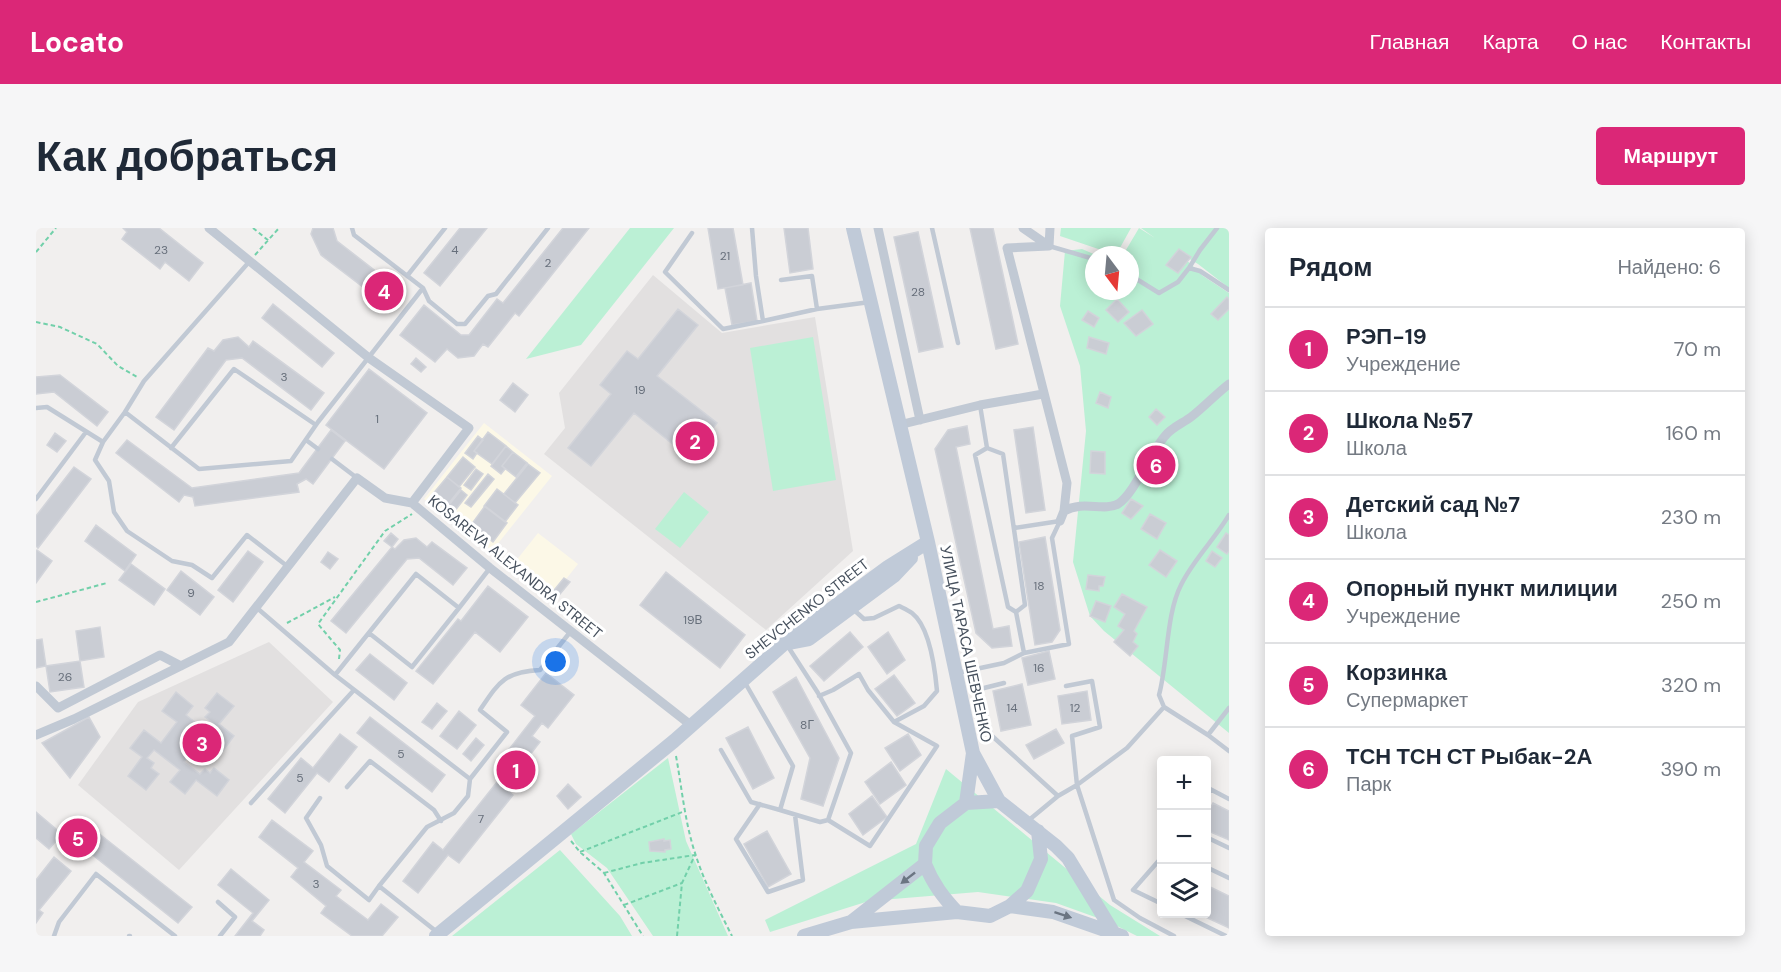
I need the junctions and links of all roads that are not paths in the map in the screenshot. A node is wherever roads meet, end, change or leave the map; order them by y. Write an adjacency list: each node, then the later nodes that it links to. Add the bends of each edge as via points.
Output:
1 (210, 228): 15 (street, KOSAREVA ALEXANDRA STREET)
2 (352, 228): 17 (lane, via 354,235)
3 (445, 228): 17 (lane)
4 (548, 228): 20 (lane, via 496,294 488,296 465,324 458,324 429,301)
5 (752, 228): 24 (lane)
6 (854, 228): 22 (street)
7 (878, 228): 32 (street)
8 (932, 228): 25 (lane)
9 (1023, 228): 13 (street)
10 (1050, 228): 13 (street)
11 (1217, 228): 16 (lane)
12 (692, 233): 24 (lane, via 665,272 723,329)
13 (1048, 246): 14 (lane); 28 (street, via 1007,248)
14 (1085, 256)
15 (249, 261): 26 (street, KOSAREVA ALEXANDRA STREET); 31 (lane, via 144,381)
16 (1189, 268): 19 (lane, via 1178,282 1159,293); 21 (lane)
17 (407, 276): 20 (lane)
18 (781, 280): 23 (lane, via 812,276)
19 (1139, 281)
20 (423, 288): 26 (lane)
21 (1229, 290)
22 (872, 302): 23 (lane); 34 (street)
23 (817, 309): 24 (lane)
24 (764, 321)
25 (958, 342)
26 (369, 358): 33 (lane); 44 (street, KOSAREVA ALEXANDRA STREET, via 469,428)
27 (1229, 384): 45 (street, via 1167,433 1123,499 1106,507 1074,505)
28 (1043, 394): 29 (street); 45 (street, via 1067,483)
29 (980, 405): 32 (street); 40 (lane)
30 (36, 408): 35 (lane, via 47,407)
31 (125, 412): 37 (lane); 38 (lane)
32 (920, 420): 34 (street)
33 (316, 425): 36 (lane); 38 (lane, via 234,369)
34 (899, 425): 49 (street)
35 (86, 432): 37 (lane); 43 (lane)
36 (306, 440): 38 (lane, via 291,460 199,470); 39 (lane)
37 (103, 442): 50 (lane, via 95,460 109,481 114,512 127,531 172,561 192,565 212,578 247,535)
38 (171, 448)
39 (318, 448)
40 (987, 448): 48 (lane, via 1003,454); 55 (lane, via 975,455 1008,607)
41 (332, 459): 42 (lane)
42 (357, 478): 44 (street, via 385,498); 50 (street)
43 (36, 499)
44 (413, 508): 51 (street, KOSAREVA ALEXANDRA STREET)
45 (1064, 511): 47 (street)
46 (1229, 515): 69 (lane, via 1179,590 1159,695)
47 (1060, 520): 48 (lane); 59 (lane, via 1052,538 1069,644)
48 (1014, 528): 55 (lane, via 1025,605)
49 (928, 542): 54 (street, via 894,576); 58 (street, SHEVCHENKO STREET); 61 (street, УЛИЦА ТАРАСА ШЕВЧЕНКО)
50 (288, 566): 52 (street)
51 (490, 568): 53 (lane); 56 (street, KOSAREVA ALEXANDRA STREET)
52 (257, 608): 60 (street, via 229,642); 62 (lane)
53 (459, 608): 57 (lane, via 416,574); 57 (lane, via 412,667)
54 (852, 608): 58 (street, via 809,639); 71 (lane, via 864,619 899,606 914,614 929,646 937,691 924,706)
55 (1016, 612): 59 (lane)
56 (571, 631): 72 (street, KOSAREVA ALEXANDRA STREET); 78 (lane, via 540,670 520,671 502,680 480,710 507,732)
57 (369, 633): 62 (lane)
58 (785, 643): 63 (street, SHEVCHENKO STREET); 68 (lane)
59 (1024, 653): 61 (lane, via 1004,663)
60 (181, 666): 65 (street, via 160,655 58,708); 73 (street)
61 (957, 673): 77 (street, УЛИЦА ТАРАСА ШЕВЧЕНКО)
62 (336, 675): 67 (lane)
63 (744, 680): 72 (street, SHEVCHENKO STREET); 89 (lane, via 793,766)
64 (1004, 683): 82 (lane, via 980,689 991,735)
65 (36, 686)
66 (1066, 686): 79 (lane, via 1092,681 1100,728 1072,736)
67 (354, 690): 78 (lane); 86 (lane)
68 (819, 696): 71 (lane, via 859,674); 91 (lane, via 852,753)
69 (1164, 707): 74 (lane); 79 (lane, via 1127,748)
70 (1229, 708): 74 (lane)
71 (894, 722): 91 (lane, via 937,746 870,846)
72 (692, 726): 108 (street, SHEVCHENKO STREET)
73 (36, 735)
74 (1208, 735): 76 (lane)
75 (721, 750): 88 (lane, via 751,802)
76 (1229, 752)
77 (973, 753): 85 (street, УЛИЦА ТАРАСА ШЕВЧЕНКО); 87 (street)
78 (470, 779): 92 (lane, via 468,796)
79 (1077, 785): 82 (lane); 113 (lane, via 1114,900)
80 (347, 787): 92 (lane, via 370,761 434,810)
81 (1211, 790): 84 (lane)
82 (1058, 795): 93 (lane)
83 (321, 798): 100 (lane, via 306,818 327,866 369,900)
84 (1229, 799)
85 (999, 801): 87 (street); 93 (street, УЛИЦА ТАРАСА ШЕВЧЕНКО)
86 (251, 803)
87 (966, 803): 97 (street, via 940,823 926,846)
88 (760, 804): 89 (lane); 90 (lane, via 736,839 768,892 803,880)
89 (780, 810): 90 (lane)
90 (795, 815): 91 (lane, via 820,822)
91 (828, 820)
92 (441, 821): 100 (lane, via 427,827)
93 (1032, 827): 103 (street, via 1041,859 1027,891); 107 (street, УЛИЦА ТАРАСА ШЕВЧЕНКО, via 1068,858)
94 (1211, 839): 95 (lane)
95 (1229, 848)
96 (1157, 862): 102 (lane, via 1133,890)
97 (925, 864): 104 (street, via 932,882); 106 (street, one-way to 106)
98 (1211, 869): 99 (lane)
99 (1229, 878)
100 (379, 886): 108 (lane)
101 (218, 902): 111 (lane, via 236,917)
102 (1157, 902)
103 (1010, 906): 104 (street, via 990,916); 107 (street, one-way to 107, via 1053,912)
104 (957, 912): 106 (street)
105 (1189, 918): 114 (lane)
106 (851, 922): 112 (street)
107 (1118, 934)
108 (438, 935)
109 (54, 936): 110 (lane, via 59,922 96,874)
110 (175, 936)
111 (220, 936)
112 (804, 936)
113 (1174, 936)
114 (1226, 936)

